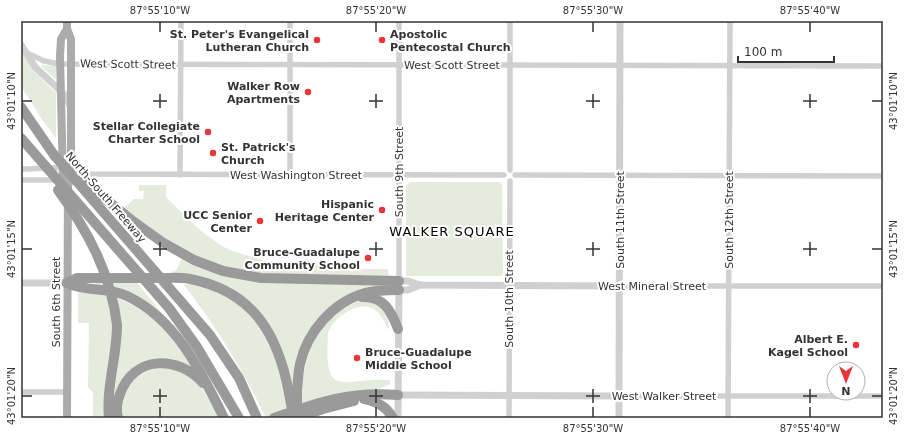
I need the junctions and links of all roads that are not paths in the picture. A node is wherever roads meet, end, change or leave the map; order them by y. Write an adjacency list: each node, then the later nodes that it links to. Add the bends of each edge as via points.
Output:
1 (181, 21): 11 (street)
2 (290, 21): 12 (street)
3 (399, 21): 13 (street, South 9th Street)
4 (510, 21): 14 (street)
5 (620, 21): 15 (street, South 11th Street)
6 (730, 21): 16 (street, South 12th Street)
7 (67, 25): 9 (main road, South 6th Street, via 61,39); 10 (main road, South 6th Street, via 71,39)
8 (22, 48): 9 (street, West Scott Street, via 44,61); 18 (street, via 35,67)
9 (60, 64): 10 (street, West Scott Street); 18 (main road, South 6th Street)
10 (71, 64): 11 (street, West Scott Street); 20 (main road, South 6th Street)
11 (180, 65): 12 (street, West Scott Street); 27 (street)
12 (289, 65): 13 (street, West Scott Street); 28 (street)
13 (399, 65): 14 (street, West Scott Street); 29 (street, South 9th Street)
14 (510, 65): 15 (street, West Scott Street); 25 (street)
15 (620, 65): 16 (street, West Scott Street); 33 (street, South 11th Street)
16 (730, 65): 17 (street, West Scott Street); 32 (street, South 12th Street)
17 (883, 66)
18 (61, 90): 20 (street, via 69,101); 24 (main road, South 6th Street)
19 (21, 107): 22 (highway, North-South Freeway)
20 (71, 111): 24 (main road, South 6th Street)
21 (21, 138): 58 (highway, bridge, via 76,215 109,285 117,325); 61 (highway, bridge, via 168,308 197,347)
22 (54, 155): 40 (highway, bridge, via 130,219 162,242 194,260 223,271 261,278); 62 (highway, North-South Freeway, bridge, via 210,335 239,378)
23 (21, 169): 24 (street, West Washington Street)
24 (67, 169): 26 (street, West Washington Street, via 80,170); 36 (main road, South 6th Street)
25 (510, 170): 30 (street); 31 (street)
26 (87, 174): 27 (street, West Washington Street); 36 (street, West Washington Street, via 79,179)
27 (180, 175): 28 (street, West Washington Street)
28 (290, 175): 29 (street, West Washington Street)
29 (399, 175): 30 (street, West Washington Street); 40 (street, South 9th Street)
30 (504, 175): 37 (street, via 506,180)
31 (515, 175): 33 (street); 37 (street)
32 (730, 175): 33 (street); 34 (street); 44 (street, South 12th Street)
33 (620, 176): 42 (street, South 11th Street)
34 (883, 176)
35 (21, 180): 36 (street, West Washington Street)
36 (67, 181): 39 (main road, South 6th Street)
37 (510, 181): 41 (street, South 10th Street)
38 (21, 283): 39 (street)
39 (67, 283): 48 (main road, South 6th Street); 49 (highway, via 77,278 189,279 217,286 244,302 259,316 273,338); 50 (highway, via 77,288 102,290 126,296 163,320 202,373)
40 (399, 285): 41 (street, West Mineral Street, via 408,290 420,285); 45 (highway); 46 (street, South 9th Street)
41 (509, 286): 42 (street, West Mineral Street); 52 (street, South 10th Street)
42 (619, 286): 44 (street, West Mineral Street); 53 (street, South 11th Street)
43 (883, 286): 44 (street, West Mineral Street)
44 (729, 287): 54 (street, South 12th Street)
45 (354, 298): 46 (highway, via 370,297 386,305); 49 (highway, via 338,306 322,320 309,339)
46 (398, 329): 51 (street, South 9th Street)
47 (21, 392): 48 (street)
48 (67, 392): 57 (main road, South 6th Street)
49 (293, 392): 64 (highway, bridge); 65 (highway, bridge)
50 (213, 395): 59 (highway, via 196,375 184,367 165,362 156,363 138,370 123,386 118,399); 60 (highway)
51 (398, 395): 52 (street, West Walker Street); 56 (highway); 63 (highway, via 364,393 339,396); 67 (street, South 9th Street)
52 (509, 395): 53 (street, West Walker Street); 68 (street, South 10th Street)
53 (619, 396): 54 (street, West Walker Street); 69 (street, South 11th Street)
54 (729, 396): 55 (street, West Walker Street); 70 (street, South 12th Street)
55 (883, 396)
56 (364, 400): 65 (highway, via 343,403); 66 (highway, via 377,402)
57 (67, 418)
58 (109, 418)
59 (118, 418)
60 (224, 418)
61 (239, 418)
62 (257, 418)
63 (274, 418)
64 (293, 418)
65 (297, 418)
66 (393, 418)
67 (398, 418)
68 (509, 418)
69 (619, 418)
70 (728, 418)

